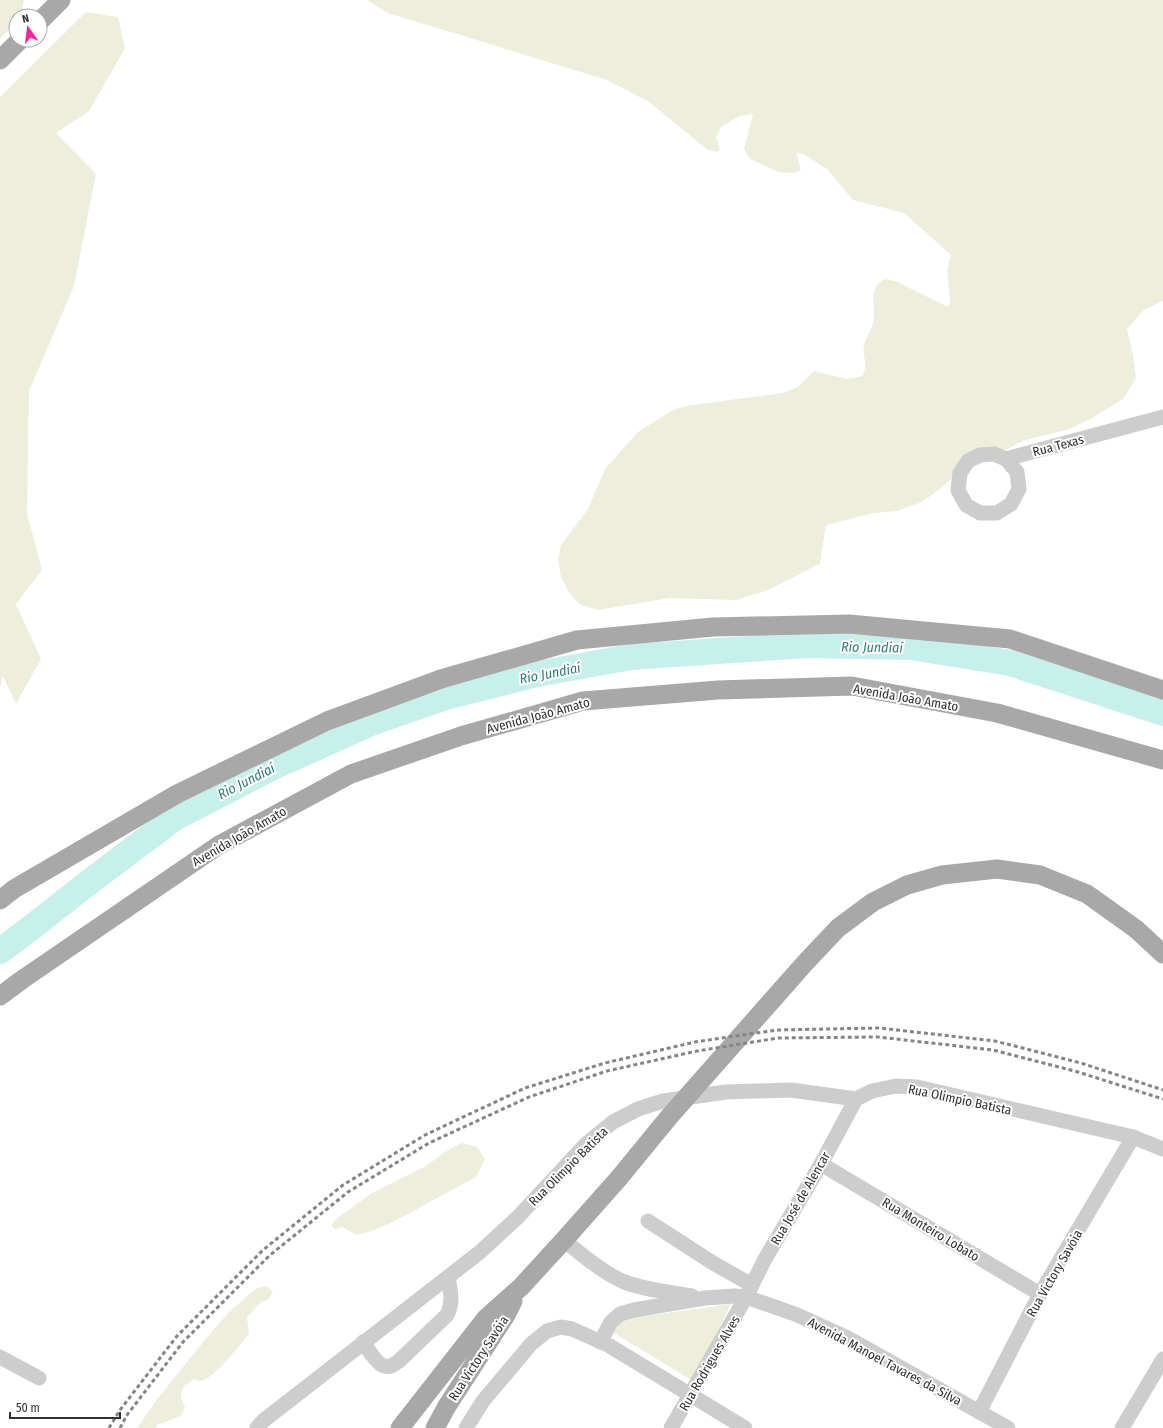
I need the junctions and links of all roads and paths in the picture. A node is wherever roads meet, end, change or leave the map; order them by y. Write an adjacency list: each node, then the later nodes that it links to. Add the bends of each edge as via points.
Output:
1 (61, 0): 2 (main road)
2 (48, 13)
3 (12, 48): 4 (main road)
4 (0, 60)
5 (1163, 417): 6 (street, Rua Texas)
6 (1006, 459): 6 (street, Rua Texas, via 994,454 980,454 968,461 960,473 958,490 966,504 980,513 997,513 1012,504 1019,489 1017,472)
7 (1163, 690): 9 (main road, via 1010,639 849,624 713,627 577,640 441,679 327,721 177,794 14,889)
8 (1163, 760): 11 (main road, Avenida João Amato, via 997,713 852,686 718,690 583,702 461,736 351,774 219,845)
9 (0, 900)
10 (1163, 954): 17 (main road, via 1136,930 1087,894 1040,875 997,869 942,875 907,885 872,902 838,928 669,1117)
11 (0, 996)
12 (856, 1099): 13 (street, Rua Olimpio Batista, via 872,1091 896,1086 917,1087); 15 (street, Rua José de Alencar); 18 (street, Rua Olimpio Batista, via 791,1090 726,1092 663,1101 638,1108 613,1122 586,1144 518,1217)
13 (1133, 1137): 14 (street, Rua Olimpio Batista); 21 (street, Rua Victory Savóia)
14 (1163, 1150)
15 (821, 1164): 20 (street, Rua José de Alencar); 21 (street, Rua Monteiro Lobato)
16 (648, 1221): 20 (street, via 713,1263)
17 (564, 1240): 19 (main road); 22 (street, via 594,1264 623,1281)
18 (448, 1277): 23 (street, Rua Olimpio Batista); 23 (street, via 452,1299 447,1315 399,1361 392,1366 381,1365)
19 (521, 1287): 32 (main road, via 486,1318); 33 (main road, Rua Victory Savóia)
20 (749, 1291): 22 (street, Avenida Manoel Tavares da Silva, via 735,1296); 28 (street, Rua Rodrigues Alves); 29 (street, Avenida Manoel Tavares da Silva, via 848,1338)
21 (1040, 1294): 29 (street, Rua Victory Savóia)
22 (705, 1298): 24 (street, Avenida Manoel Tavares da Silva, via 620,1314 611,1322)
23 (363, 1342): 31 (street, Rua Olimpio Batista)
24 (600, 1342): 28 (street); 30 (street, via 572,1328 561,1327 547,1331 531,1344 483,1401)
25 (0, 1357): 27 (street)
26 (1163, 1359): 37 (street)
27 (40, 1378)
28 (690, 1396): 34 (street, Rua Rodrigues Alves); 35 (street)
29 (979, 1412): 36 (street, Avenida Manoel Tavares da Silva)
30 (470, 1426)
31 (257, 1428)
32 (400, 1428)
33 (435, 1428)
34 (671, 1428)
35 (745, 1428)
36 (1008, 1428)
37 (1122, 1428)

